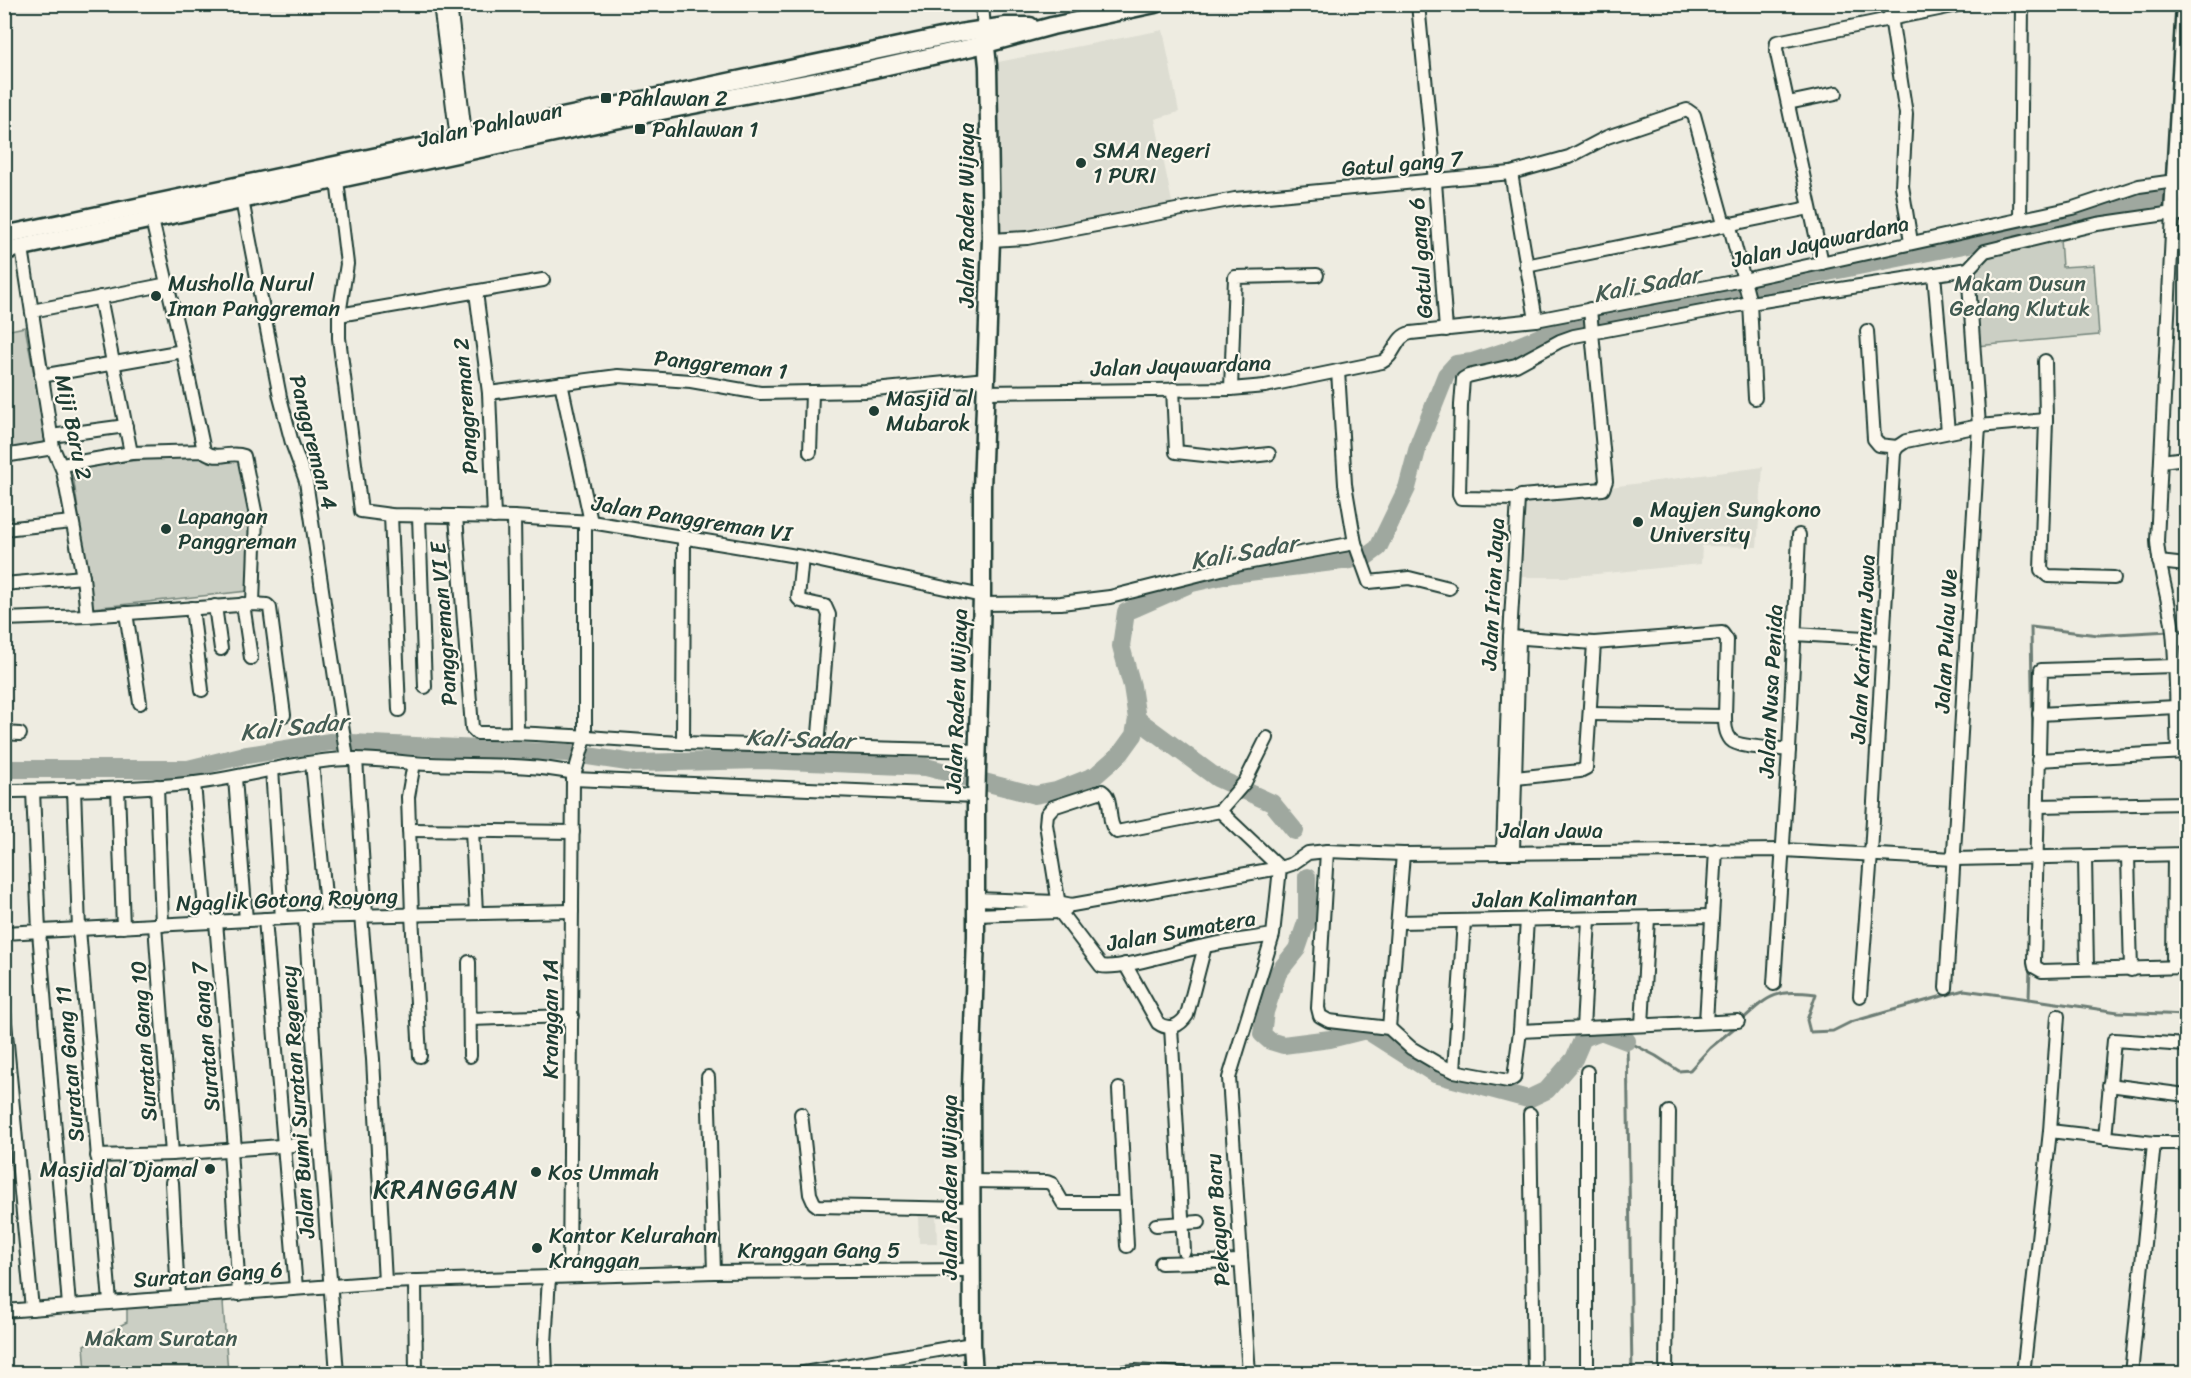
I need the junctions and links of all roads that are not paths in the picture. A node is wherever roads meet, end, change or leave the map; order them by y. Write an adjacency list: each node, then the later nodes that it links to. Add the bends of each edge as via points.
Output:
1 (440, 4): 15 (street)
2 (450, 4): 15 (street)
3 (982, 4): 12 (street)
4 (1155, 4): 10 (main road, Jalan Pahlawan)
5 (1418, 4): 18 (street, Gatul gang 6)
6 (1889, 4): 11 (street)
7 (1963, 4): 11 (street)
8 (2022, 4): 23 (street)
9 (2185, 4): 21 (main road)
10 (1093, 10): 12 (main road, Jalan Pahlawan, via 1052,26)
11 (1890, 19): 14 (street, via 1777,42); 28 (street, via 1906,114 1902,186)
12 (985, 36): 15 (main road, Jalan Pahlawan); 27 (main road, Jalan Raden Wijaya)
13 (1836, 93): 14 (street)
14 (1788, 103): 22 (street)
15 (462, 146): 17 (main road, Jalan Pahlawan); 19 (main road, Jalan Pahlawan)
16 (1511, 173): 18 (street, Gatul gang 7); 25 (street, Gatul gang 7, via 1562,160 1607,137 1687,110 1694,115); 32 (street)
17 (337, 180): 19 (main road, Jalan Pahlawan); 42 (street, via 347,264)
18 (1435, 182): 27 (street, Gatul gang 7, via 1234,199 1027,238); 45 (street, Gatul gang 6)
19 (267, 187): 20 (main road, Jalan Pahlawan); 26 (main road, Jalan Pahlawan)
20 (242, 200): 24 (main road, Jalan Pahlawan); 126 (street, Panggreman 4, via 280,396 291,443 306,481 342,730)
21 (2177, 201): 23 (street, Jalan Jayawardana, via 2139,186); 33 (street, via 1985,251); 71 (street)
22 (1809, 208): 25 (street); 31 (street)
23 (2020, 219): 28 (street, Jalan Jayawardana)
24 (152, 220): 29 (main road, Jalan Pahlawan); 37 (street)
25 (1726, 223): 32 (street); 38 (street)
26 (4, 235)
27 (991, 240): 53 (main road, Jalan Raden Wijaya)
28 (1911, 242): 31 (street, Jalan Jayawardana)
29 (22, 248): 30 (main road, Jalan Pahlawan); 41 (street, Miji Baru 2)
30 (4, 251)
31 (1821, 263): 38 (street, Jalan Jayawardana)
32 (1526, 266): 43 (street)
33 (1968, 269): 34 (street); 61 (street, Jalan Pulau We)
34 (1934, 274): 38 (street); 62 (street)
35 (1317, 275): 55 (street, via 1235,277)
36 (543, 280): 39 (street)
37 (168, 284): 40 (street); 47 (street)
38 (1747, 291): 44 (street); 44 (street, Jalan Jayawardana); 58 (street)
39 (476, 292): 42 (street); 56 (street, Panggreman 2)
40 (100, 297): 41 (street); 49 (street)
41 (32, 311): 51 (street, Miji Baru 2)
42 (339, 315): 74 (street, Jalan Panggreman VI, via 359,508 363,512)
43 (1536, 320): 44 (street, Jalan Jayawardana); 45 (street, Jalan Jayawardana)
44 (1591, 320): 73 (street, Jalan Irian Jaya, via 1605,486 1600,490); 73 (street, via 1567,338 1516,365 1463,379 1461,498)
45 (1446, 330): 50 (street, Jalan Jayawardana, via 1404,334 1387,360)
46 (1867, 331): 64 (street, via 1874,439 1879,445)
47 (183, 351): 49 (street); 65 (street)
48 (2044, 361): 59 (street)
49 (113, 363): 51 (street); 60 (street)
50 (1338, 371): 55 (street, Jalan Jayawardana); 84 (street, via 1345,484)
51 (41, 376): 63 (street, Miji Baru 2)
52 (561, 383): 56 (street, Panggreman 1); 57 (street, Panggreman 1, via 637,376 760,393); 79 (street, Kranggan 1A)
53 (985, 386): 54 (street, Jalan Jayawardana); 57 (street, Panggreman 1); 92 (main road, Jalan Raden Wijaya)
54 (1173, 389): 55 (street, Jalan Jayawardana); 68 (street, via 1176,452 1232,458)
55 (1231, 389)
56 (489, 393): 77 (street, Panggreman 2)
57 (812, 393): 66 (street)
58 (1755, 398)
59 (2046, 420): 61 (street); 89 (street, via 2041,570 2048,576)
60 (126, 426): 63 (street); 67 (street)
61 (1978, 426): 62 (street); 157 (street, Jalan Pulau We)
62 (1948, 432): 64 (street, via 1906,441)
63 (52, 442): 69 (street); 72 (street, Miji Baru 2)
64 (1897, 447): 102 (street, Jalan Karimun Jawa)
65 (204, 451): 67 (street); 93 (street, via 213,456 239,454 245,458 256,516)
66 (810, 452)
67 (131, 453): 72 (street)
68 (1269, 454)
69 (4, 456)
70 (2187, 458): 71 (street)
71 (2161, 461): 86 (street)
72 (62, 465): 80 (street, Miji Baru 2)
73 (1518, 499): 101 (street, Jalan Irian Jaya)
74 (391, 515): 75 (street, Jalan Panggreman VI); 111 (street)
75 (419, 516): 76 (street, Jalan Panggreman VI); 107 (street)
76 (456, 516): 77 (street, Jalan Panggreman VI); 117 (street, Panggreman VI E, via 472,728 477,733)
77 (494, 517): 78 (street, Jalan Panggreman VI)
78 (514, 517): 79 (street, Jalan Panggreman VI); 117 (street)
79 (588, 521): 83 (street, Jalan Panggreman VI); 120 (street, Kranggan 1A)
80 (72, 522): 81 (street); 88 (street, Miji Baru 2)
81 (4, 529)
82 (1799, 535): 99 (street, Jalan Nusa Penida)
83 (684, 537): 85 (street, Jalan Panggreman VI); 121 (street)
84 (1356, 545): 91 (street, via 1369,582 1409,578); 92 (street, Jalan Panggreman VI, via 1241,564 1110,597 1061,603)
85 (802, 557): 92 (street, Jalan Panggreman VI); 122 (street, via 798,598 825,606 829,615)
86 (2158, 562): 87 (street); 100 (street)
87 (2187, 565)
88 (83, 577): 90 (street); 97 (street, Miji Baru 2)
89 (2114, 578)
90 (4, 584)
91 (1449, 588)
92 (982, 600): 125 (main road, Jalan Raden Wijaya)
93 (248, 604): 94 (street); 105 (street); 114 (street, via 270,608)
94 (215, 606): 95 (street); 104 (street)
95 (192, 608): 96 (street); 108 (street)
96 (126, 613): 97 (street); 109 (street)
97 (87, 616): 98 (street)
98 (4, 619)
99 (1794, 634): 102 (street); 123 (street, Jalan Nusa Penida)
100 (2176, 634): 106 (street)
101 (1515, 637): 103 (street); 133 (street, Jalan Irian Jaya)
102 (1883, 639): 152 (street, Jalan Karimun Jawa)
103 (1594, 643): 112 (street); 115 (street, via 1722,633 1728,639)
104 (221, 649)
105 (251, 658)
106 (2174, 666): 110 (street); 113 (street, via 2041,670)
107 (425, 687)
108 (202, 690)
109 (140, 703)
110 (2176, 707): 113 (street); 124 (street)
111 (399, 710)
112 (1590, 714): 115 (street); 133 (street, via 1587,765 1583,770)
113 (2039, 714): 127 (street)
114 (284, 715)
115 (1725, 716): 123 (street, via 1727,734 1733,742)
116 (4, 733): 118 (street)
117 (517, 733): 120 (street)
118 (20, 734)
119 (1267, 738): 143 (street, via 1245,782)
120 (584, 743): 121 (street); 131 (street, Kranggan 1A)
121 (683, 743): 122 (street)
122 (818, 746): 125 (street)
123 (1789, 750): 148 (street, Jalan Nusa Penida)
124 (2182, 752): 127 (street)
125 (978, 753): 140 (main road, Jalan Raden Wijaya)
126 (349, 755): 128 (street); 129 (street); 163 (street, Panggreman 4)
127 (2038, 760): 142 (street)
128 (312, 763): 130 (street); 165 (street)
129 (414, 764): 131 (street); 144 (street, via 408,791)
130 (272, 769): 132 (street); 168 (street)
131 (575, 771): 140 (street); 146 (street, Kranggan 1A)
132 (235, 778): 134 (street); 172 (street)
133 (1510, 778): 150 (street, Jalan Irian Jaya)
134 (194, 783): 135 (street); 175 (street, Suratan Gang 7)
135 (157, 786): 136 (street); 177 (street, Suratan Gang 10)
136 (118, 788): 137 (street); 178 (street)
137 (74, 789): 138 (street); 179 (street, Suratan Gang 11)
138 (33, 790): 139 (street); 180 (street)
139 (4, 791)
140 (976, 791): 159 (main road, Jalan Raden Wijaya)
141 (2187, 803): 142 (street)
142 (2038, 806): 156 (street)
143 (1220, 811): 158 (street); 160 (street, via 1120,832 1113,828 1104,791 1050,810 1046,824)
144 (409, 830): 145 (street); 164 (street)
145 (472, 830): 146 (street); 162 (street)
146 (573, 832): 161 (street, Kranggan 1A)
147 (1716, 850): 148 (street, Jalan Jawa); 150 (street, Jalan Jawa); 166 (street)
148 (1783, 850): 152 (street, Jalan Jawa); 190 (street, Jalan Nusa Penida)
149 (1327, 851): 151 (street, Jalan Jawa); 158 (street, Jalan Jawa, via 1308,853); 201 (street, via 1320,1016 1329,1021)
150 (1508, 851): 151 (street, Jalan Jawa)
151 (1403, 854): 176 (street)
152 (1871, 854): 157 (street, Jalan Jawa); 192 (street, Jalan Karimun Jawa)
153 (2180, 855): 154 (street, Jalan Jawa); 186 (street)
154 (2128, 856): 155 (street, Jalan Jawa); 189 (street)
155 (2085, 857): 156 (street, Jalan Jawa); 188 (street)
156 (2034, 858): 157 (street, Jalan Jawa); 188 (street, via 2035,967 2042,971)
157 (1954, 859): 191 (street, Jalan Pulau We)
158 (1286, 866): 160 (street, Jalan Jawa); 182 (street, Pekayon Baru)
159 (976, 907): 160 (street, Jalan Jawa); 225 (main road, Jalan Raden Wijaya)
160 (1059, 907): 185 (street, Jalan Sumatera, via 1098,964)
161 (572, 911): 162 (street, Ngaglik Gotong Royong); 194 (street, Kranggan 1A)
162 (476, 914): 164 (street, Ngaglik Gotong Royong)
163 (364, 915): 164 (street, Ngaglik Gotong Royong); 165 (street, Ngaglik Gotong Royong); 241 (street, Panggreman 4)
164 (412, 915): 205 (street)
165 (327, 916): 167 (street, Ngaglik Gotong Royong)
166 (1712, 916): 169 (street, Jalan Kalimantan); 198 (street)
167 (305, 917): 168 (street, Ngaglik Gotong Royong); 218 (street, Jalan Bumi Suratan Regency)
168 (282, 918): 170 (street, Ngaglik Gotong Royong)
169 (1648, 918): 171 (street, Jalan Kalimantan); 199 (street)
170 (264, 919): 172 (street, Ngaglik Gotong Royong); 221 (street)
171 (1589, 919): 173 (street, Jalan Kalimantan); 202 (street)
172 (246, 920): 175 (street, Ngaglik Gotong Royong)
173 (1527, 920): 174 (street, Jalan Kalimantan); 203 (street)
174 (1464, 921): 176 (street, Jalan Kalimantan); 207 (street)
175 (211, 922): 177 (street, Ngaglik Gotong Royong); 222 (street, Suratan Gang 7)
176 (1398, 922): 201 (street)
177 (159, 925): 178 (street, Ngaglik Gotong Royong); 223 (street, Suratan Gang 10)
178 (123, 927): 179 (street, Ngaglik Gotong Royong)
179 (78, 929): 180 (street, Ngaglik Gotong Royong); 224 (street, Suratan Gang 11)
180 (39, 931): 181 (street, Ngaglik Gotong Royong); 247 (street)
181 (4, 933)
182 (1273, 935): 183 (street, Jalan Sumatera); 234 (street, Pekayon Baru, via 1229,1078)
183 (1205, 946): 185 (street, Jalan Sumatera); 200 (street, via 1187,1015)
184 (469, 962): 196 (street)
185 (1125, 964): 200 (street, via 1158,1023)
186 (2173, 967): 187 (street); 189 (street)
187 (2187, 967)
188 (2087, 969): 189 (street)
189 (2131, 970)
190 (1774, 984)
191 (1946, 988)
192 (1860, 996)
193 (4, 1012): 248 (street)
194 (572, 1016): 196 (street); 238 (street, Kranggan 1A)
195 (2058, 1016): 216 (street)
196 (470, 1019): 206 (street)
197 (1738, 1021): 198 (street)
198 (1706, 1022): 199 (street)
199 (1642, 1025): 202 (street)
200 (1171, 1027): 230 (street)
201 (1389, 1028): 207 (street, via 1420,1054)
202 (1584, 1028): 203 (street)
203 (1520, 1031): 207 (street, via 1513,1080)
204 (2187, 1046): 210 (street, via 2114,1040)
205 (420, 1056)
206 (470, 1056)
207 (1454, 1071)
208 (1587, 1072): 261 (street)
209 (708, 1077): 237 (street)
210 (2109, 1085): 212 (street); 217 (street)
211 (1119, 1089): 227 (street)
212 (2187, 1095)
213 (1670, 1112): 262 (street)
214 (801, 1114): 228 (street, via 810,1194 818,1206)
215 (1530, 1114): 260 (street)
216 (2050, 1131): 217 (street); 263 (street)
217 (2104, 1137): 219 (street)
218 (320, 1143): 221 (street); 242 (street, Jalan Bumi Suratan Regency)
219 (2154, 1143): 220 (street); 264 (street)
220 (2187, 1143)
221 (283, 1144): 222 (street); 243 (street)
222 (232, 1149): 223 (street); 244 (street, Suratan Gang 7)
223 (172, 1154): 224 (street)
224 (98, 1156): 246 (street, Suratan Gang 11)
225 (971, 1181): 227 (street, via 1047,1182 1063,1203); 228 (main road, Jalan Raden Wijaya)
226 (172, 1182): 245 (street)
227 (1125, 1203): 232 (street)
228 (970, 1209): 236 (main road, Jalan Raden Wijaya)
229 (1199, 1222): 230 (street)
230 (1182, 1224): 231 (street); 233 (street)
231 (1156, 1225)
232 (1127, 1246)
233 (1184, 1251)
234 (1241, 1261): 235 (street); 259 (street, Pekayon Baru)
235 (1161, 1263)
236 (971, 1270): 237 (street, Kranggan Gang 5); 250 (main road, Jalan Raden Wijaya)
237 (714, 1272): 238 (street, Kranggan Gang 5)
238 (569, 1276): 239 (street, Kranggan Gang 5)
239 (549, 1277): 240 (street, Kranggan Gang 5); 254 (street)
240 (415, 1281): 241 (street, Suratan Gang 6); 253 (street)
241 (385, 1282): 242 (street, Suratan Gang 6)
242 (331, 1285): 243 (street, Suratan Gang 6); 252 (street, Jalan Bumi Suratan Regency)
243 (296, 1288): 244 (street, Suratan Gang 6)
244 (239, 1294): 245 (street, Suratan Gang 6)
245 (178, 1297): 246 (street, Suratan Gang 6)
246 (110, 1302): 247 (street, Suratan Gang 6)
247 (69, 1306): 248 (street, Suratan Gang 6)
248 (32, 1309): 249 (street, Suratan Gang 6)
249 (4, 1311)
250 (972, 1344): 255 (street); 256 (main road, Jalan Raden Wijaya)
251 (1168, 1372): 257 (street); 258 (street)
252 (337, 1374)
253 (416, 1374)
254 (546, 1374)
255 (798, 1374)
256 (974, 1374)
257 (1101, 1374)
258 (1185, 1374)
259 (1249, 1374)
260 (1534, 1374)
261 (1587, 1374)
262 (1666, 1374)
263 (2023, 1374)
264 (2131, 1374)

